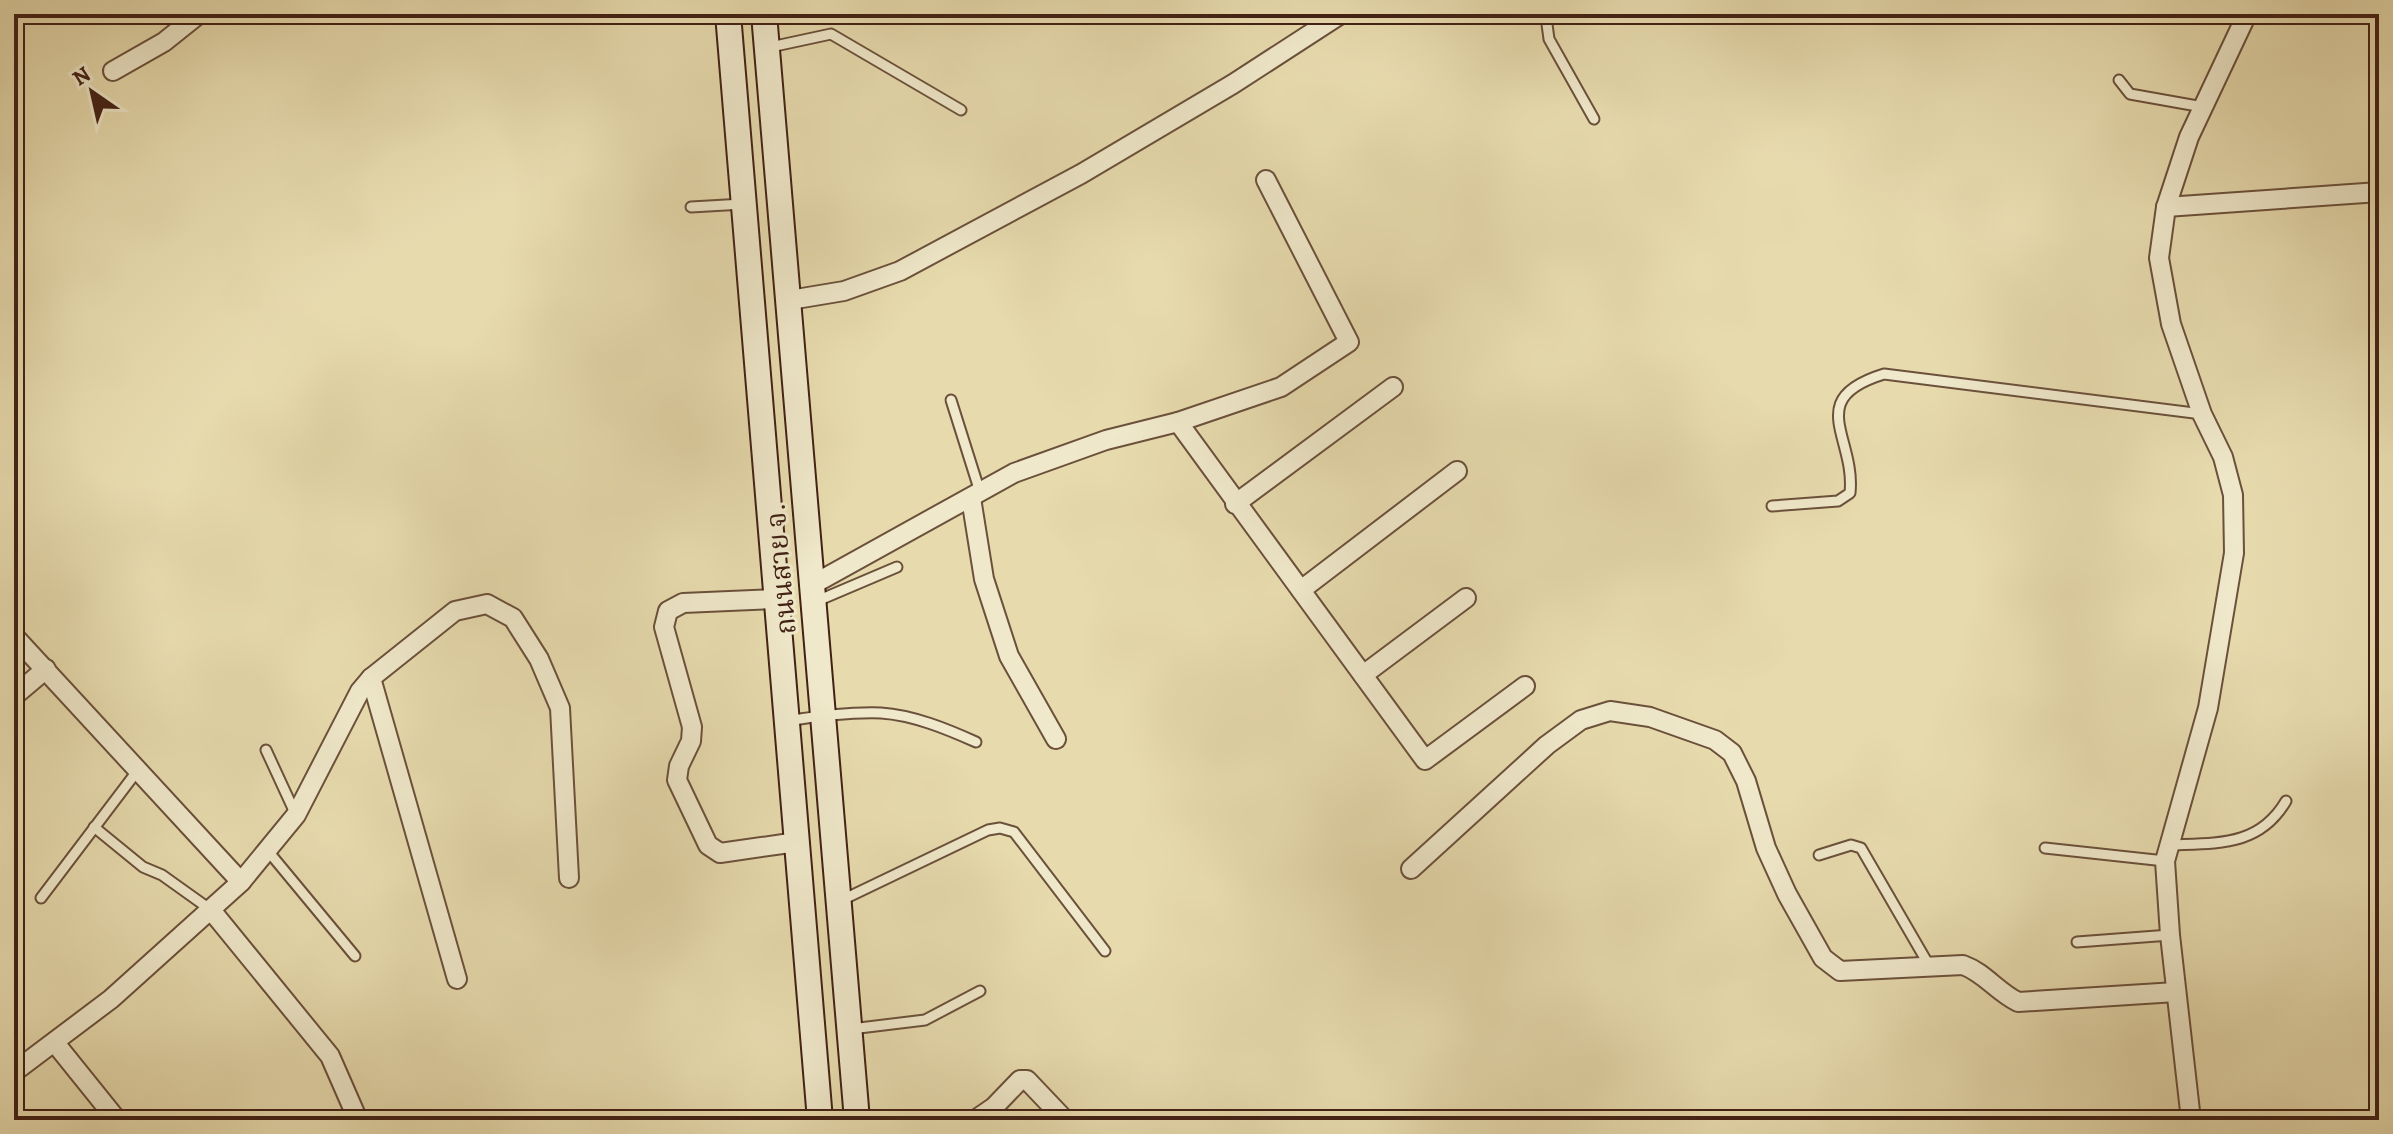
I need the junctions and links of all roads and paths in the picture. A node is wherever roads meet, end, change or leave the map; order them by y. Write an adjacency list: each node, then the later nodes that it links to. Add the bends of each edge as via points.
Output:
1 (199, 14): 8 (street, via 164,42)
2 (728, 14): 15 (main road, ถนนสาย จ.)
3 (764, 14): 7 (main road, ถนนสาย จ.)
4 (1341, 14): 18 (street, via 1081,174 900,271 844,291)
5 (1547, 14): 12 (lane, via 1549,39)
6 (2247, 14): 10 (street)
7 (766, 48): 11 (lane, via 831,34); 18 (main road, ถนนสาย จ.)
8 (113, 71)
9 (2119, 80): 10 (lane, via 2130,94)
10 (2203, 107): 17 (street)
11 (961, 110)
12 (1594, 119)
13 (1266, 180): 22 (street, via 1349,342 1281,387)
14 (2379, 192): 17 (street)
15 (744, 204): 16 (lane); 31 (main road, ถนนสาย จ.)
16 (691, 207)
17 (2166, 207): 21 (street, via 2159,258 2171,324)
18 (790, 300): 29 (main road, ถนนสาย จ.)
19 (1393, 387): 25 (street)
20 (951, 400): 24 (lane)
21 (2202, 414): 26 (lane, via 1884,374 1861,381 1842,397 1837,416 1852,477 1850,493 1838,501); 50 (street, via 2223,457 2233,495 2234,553 2208,708)
22 (1178, 422): 24 (street, via 1106,440 1014,473); 25 (street)
23 (1457, 471): 28 (street)
24 (976, 495): 29 (street); 40 (street, via 984,579 1009,656)
25 (1235, 504): 28 (street)
26 (1772, 506)
27 (897, 567): 29 (lane)
28 (1301, 590): 34 (street)
29 (813, 594): 38 (main road, ถนนสาย จ.)
30 (1466, 598): 34 (street)
31 (776, 599): 39 (main road, ถนนสาย จ.); 47 (street, via 683,603 668,611 664,627 692,727 677,780 708,845 720,853)
32 (14, 636): 33 (street)
33 (46, 669): 37 (street); 43 (street)
34 (1363, 675): 36 (street, via 1425,760)
35 (371, 678): 45 (street); 53 (street, via 455,611 487,604 513,618 539,659 560,708); 63 (street)
36 (1525, 686)
37 (14, 696)
38 (823, 715): 39 (lane); 41 (lane, via 883,713 942,727); 56 (main road, ถนนสาย จ.)
39 (787, 721): 47 (main road, ถนนสาย จ.)
40 (1056, 739)
41 (976, 742)
42 (266, 750): 45 (lane)
43 (138, 770): 46 (lane); 54 (street)
44 (2286, 801): 50 (lane, via 2275,819 2250,836)
45 (296, 815): 49 (street)
46 (94, 827): 55 (lane); 57 (lane, via 143,867)
47 (797, 842): 71 (main road, ถนนสาย จ.)
48 (2045, 848): 50 (lane)
49 (268, 851): 54 (street); 61 (lane)
50 (2167, 853): 58 (street)
51 (1819, 855): 62 (lane, via 1851,845 1861,848)
52 (1411, 869): 62 (street, via 1581,720 1610,711 1650,717 1715,740 1732,753 1766,848 1823,958 1840,971)
53 (569, 878)
54 (241, 882): 57 (street)
55 (41, 898)
56 (839, 901): 60 (lane, via 1000,828 1014,832); 66 (main road, ถนนสาย จ.)
57 (211, 910): 67 (street); 70 (street, via 330,1056)
58 (2170, 935): 59 (lane); 65 (street)
59 (2077, 942)
60 (1105, 951)
61 (355, 956)
62 (1930, 967): 65 (street, via 1963,965 1979,971 2000,993 2018,1002)
63 (457, 979)
64 (980, 991): 66 (lane, via 925,1020)
65 (2176, 992): 75 (street)
66 (850, 1029): 72 (main road, ถนนสาย จ.)
67 (55, 1043): 68 (street); 69 (street)
68 (14, 1072)
69 (117, 1120)
70 (358, 1120)
71 (820, 1120)
72 (857, 1120)
73 (975, 1120): 74 (street, via 1020,1080 1027,1080)
74 (1065, 1120)
75 (2191, 1120)

